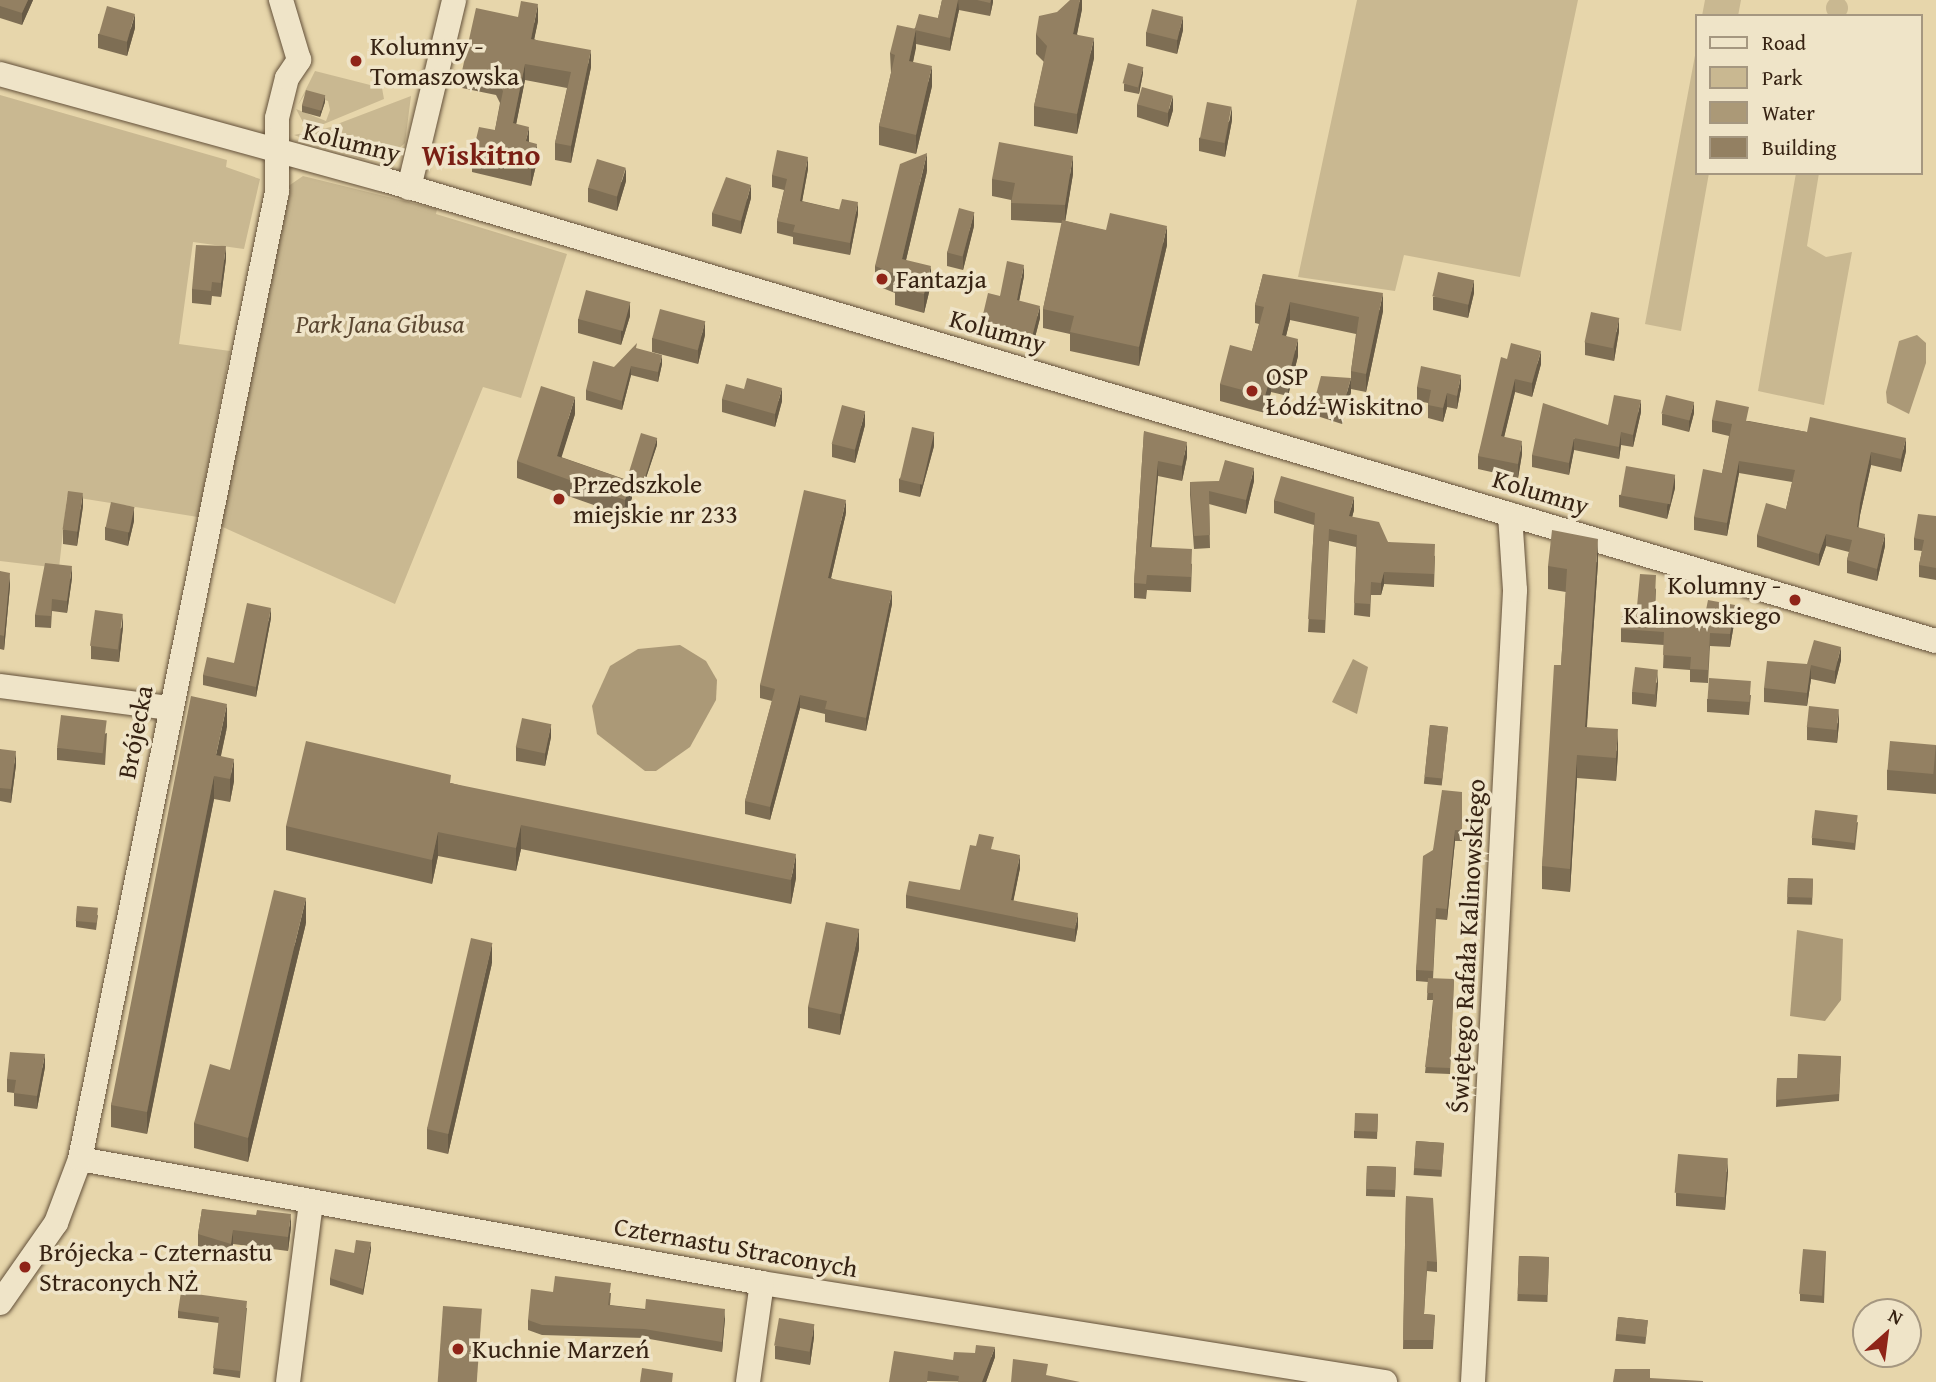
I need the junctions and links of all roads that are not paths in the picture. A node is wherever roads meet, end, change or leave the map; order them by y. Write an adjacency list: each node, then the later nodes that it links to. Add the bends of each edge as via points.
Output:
1 (281, 0): 4 (street, Brójecka, via 299,60 279,111)
2 (454, 0): 5 (street)
3 (0, 74): 4 (street, Kolumny)
4 (278, 154): 5 (street, Kolumny); 9 (street, Brójecka, via 277,192)
5 (409, 188): 6 (street, Kolumny)
6 (1510, 514): 7 (street, Kolumny); 14 (street, Świętego Rafała Kalinowskiego, via 1515,590)
7 (1936, 641)
8 (0, 686): 9 (street)
9 (170, 708): 10 (street, Brójecka)
10 (80, 1159): 11 (street, Czternastu Straconych); 13 (street, Brójecka, via 56,1223)
11 (311, 1202): 12 (street, Czternastu Straconych); 15 (street)
12 (762, 1283): 16 (street); 17 (street, Czternastu Straconych)
13 (0, 1303)
14 (1474, 1381)
15 (288, 1382)
16 (748, 1382)
17 (1385, 1382)

